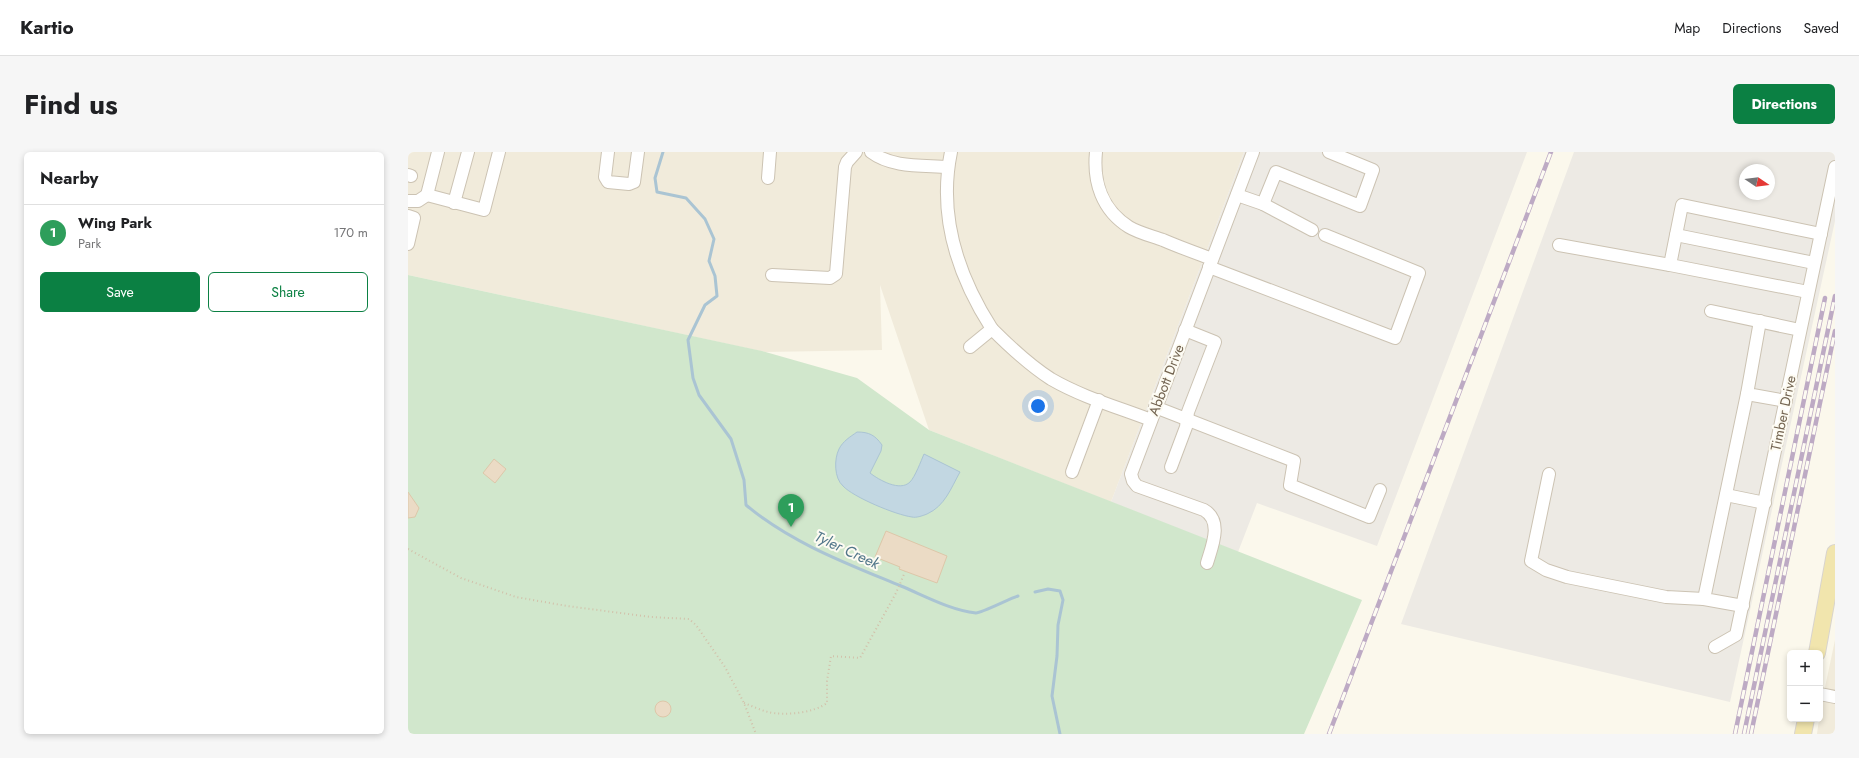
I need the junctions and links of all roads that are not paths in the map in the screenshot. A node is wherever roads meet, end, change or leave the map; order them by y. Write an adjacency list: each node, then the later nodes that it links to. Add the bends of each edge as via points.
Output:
1 (438, 152): 16 (street)
2 (468, 152): 19 (street)
3 (499, 152): 19 (street, via 484,210)
4 (608, 152): 5 (street, via 608,182 629,184 634,182)
5 (638, 152)
6 (770, 152): 15 (street)
7 (856, 152): 31 (street, via 845,167 836,274 830,278)
8 (871, 152): 14 (street, via 894,162)
9 (951, 152): 14 (street)
10 (1096, 152): 28 (street, via 1098,188 1115,216 1136,230)
11 (1253, 152): 17 (street, Abbott Drive)
12 (1330, 152): 20 (street, via 1373,170 1360,206 1276,172)
13 (1835, 166): 24 (street, Timber Drive)
14 (948, 167): 35 (street, via 948,210 958,260 968,286)
15 (768, 178)
16 (427, 195): 18 (street, via 418,201); 19 (street)
17 (1237, 195): 20 (street); 28 (street, Abbott Drive)
18 (408, 201)
19 (454, 203)
20 (1263, 204): 22 (street)
21 (408, 216): 26 (street, via 414,218)
22 (1312, 230)
23 (1676, 234): 24 (street, via 1682,205); 29 (street); 30 (street)
24 (1821, 234): 29 (street, Timber Drive)
25 (1325, 235): 28 (street, via 1419,273 1395,338)
26 (408, 244)
27 (1559, 245): 30 (street)
28 (1211, 263): 36 (street, Abbott Drive)
29 (1814, 263): 32 (street, Timber Drive)
30 (1670, 265): 32 (street)
31 (772, 275)
32 (1808, 292): 37 (street, Timber Drive)
33 (1711, 311): 34 (street)
34 (1760, 321): 37 (street); 39 (street)
35 (992, 329): 38 (street); 40 (street, via 1022,357 1050,378)
36 (1185, 330): 42 (street, Abbott Drive); 44 (street, via 1215,342 1188,412)
37 (1800, 330): 41 (street, Timber Drive)
38 (970, 347)
39 (1747, 394): 41 (street); 49 (street)
40 (1099, 400): 43 (street); 46 (street)
41 (1786, 401): 50 (street, Timber Drive)
42 (1155, 407): 43 (street, Abbott Drive); 44 (street)
43 (1151, 420): 52 (street, Abbott Drive, via 1133,465 1132,481 1211,515 1215,529)
44 (1188, 420): 45 (street); 48 (street, via 1294,461 1290,485 1369,517)
45 (1172, 467)
46 (1072, 472)
47 (1549, 474): 53 (street, via 1531,561 1546,570 1567,577 1666,597)
48 (1380, 490)
49 (1726, 495): 50 (street); 53 (street)
50 (1765, 503): 54 (street, Timber Drive)
51 (1835, 553): 56 (main road)
52 (1207, 563)
53 (1704, 599): 54 (street)
54 (1743, 606): 55 (street, Timber Drive, via 1736,635)
55 (1715, 647)
56 (1818, 650)
57 (1823, 695): 58 (street)
58 (1835, 697)
59 (1805, 722): 60 (main road)
60 (1803, 734)

